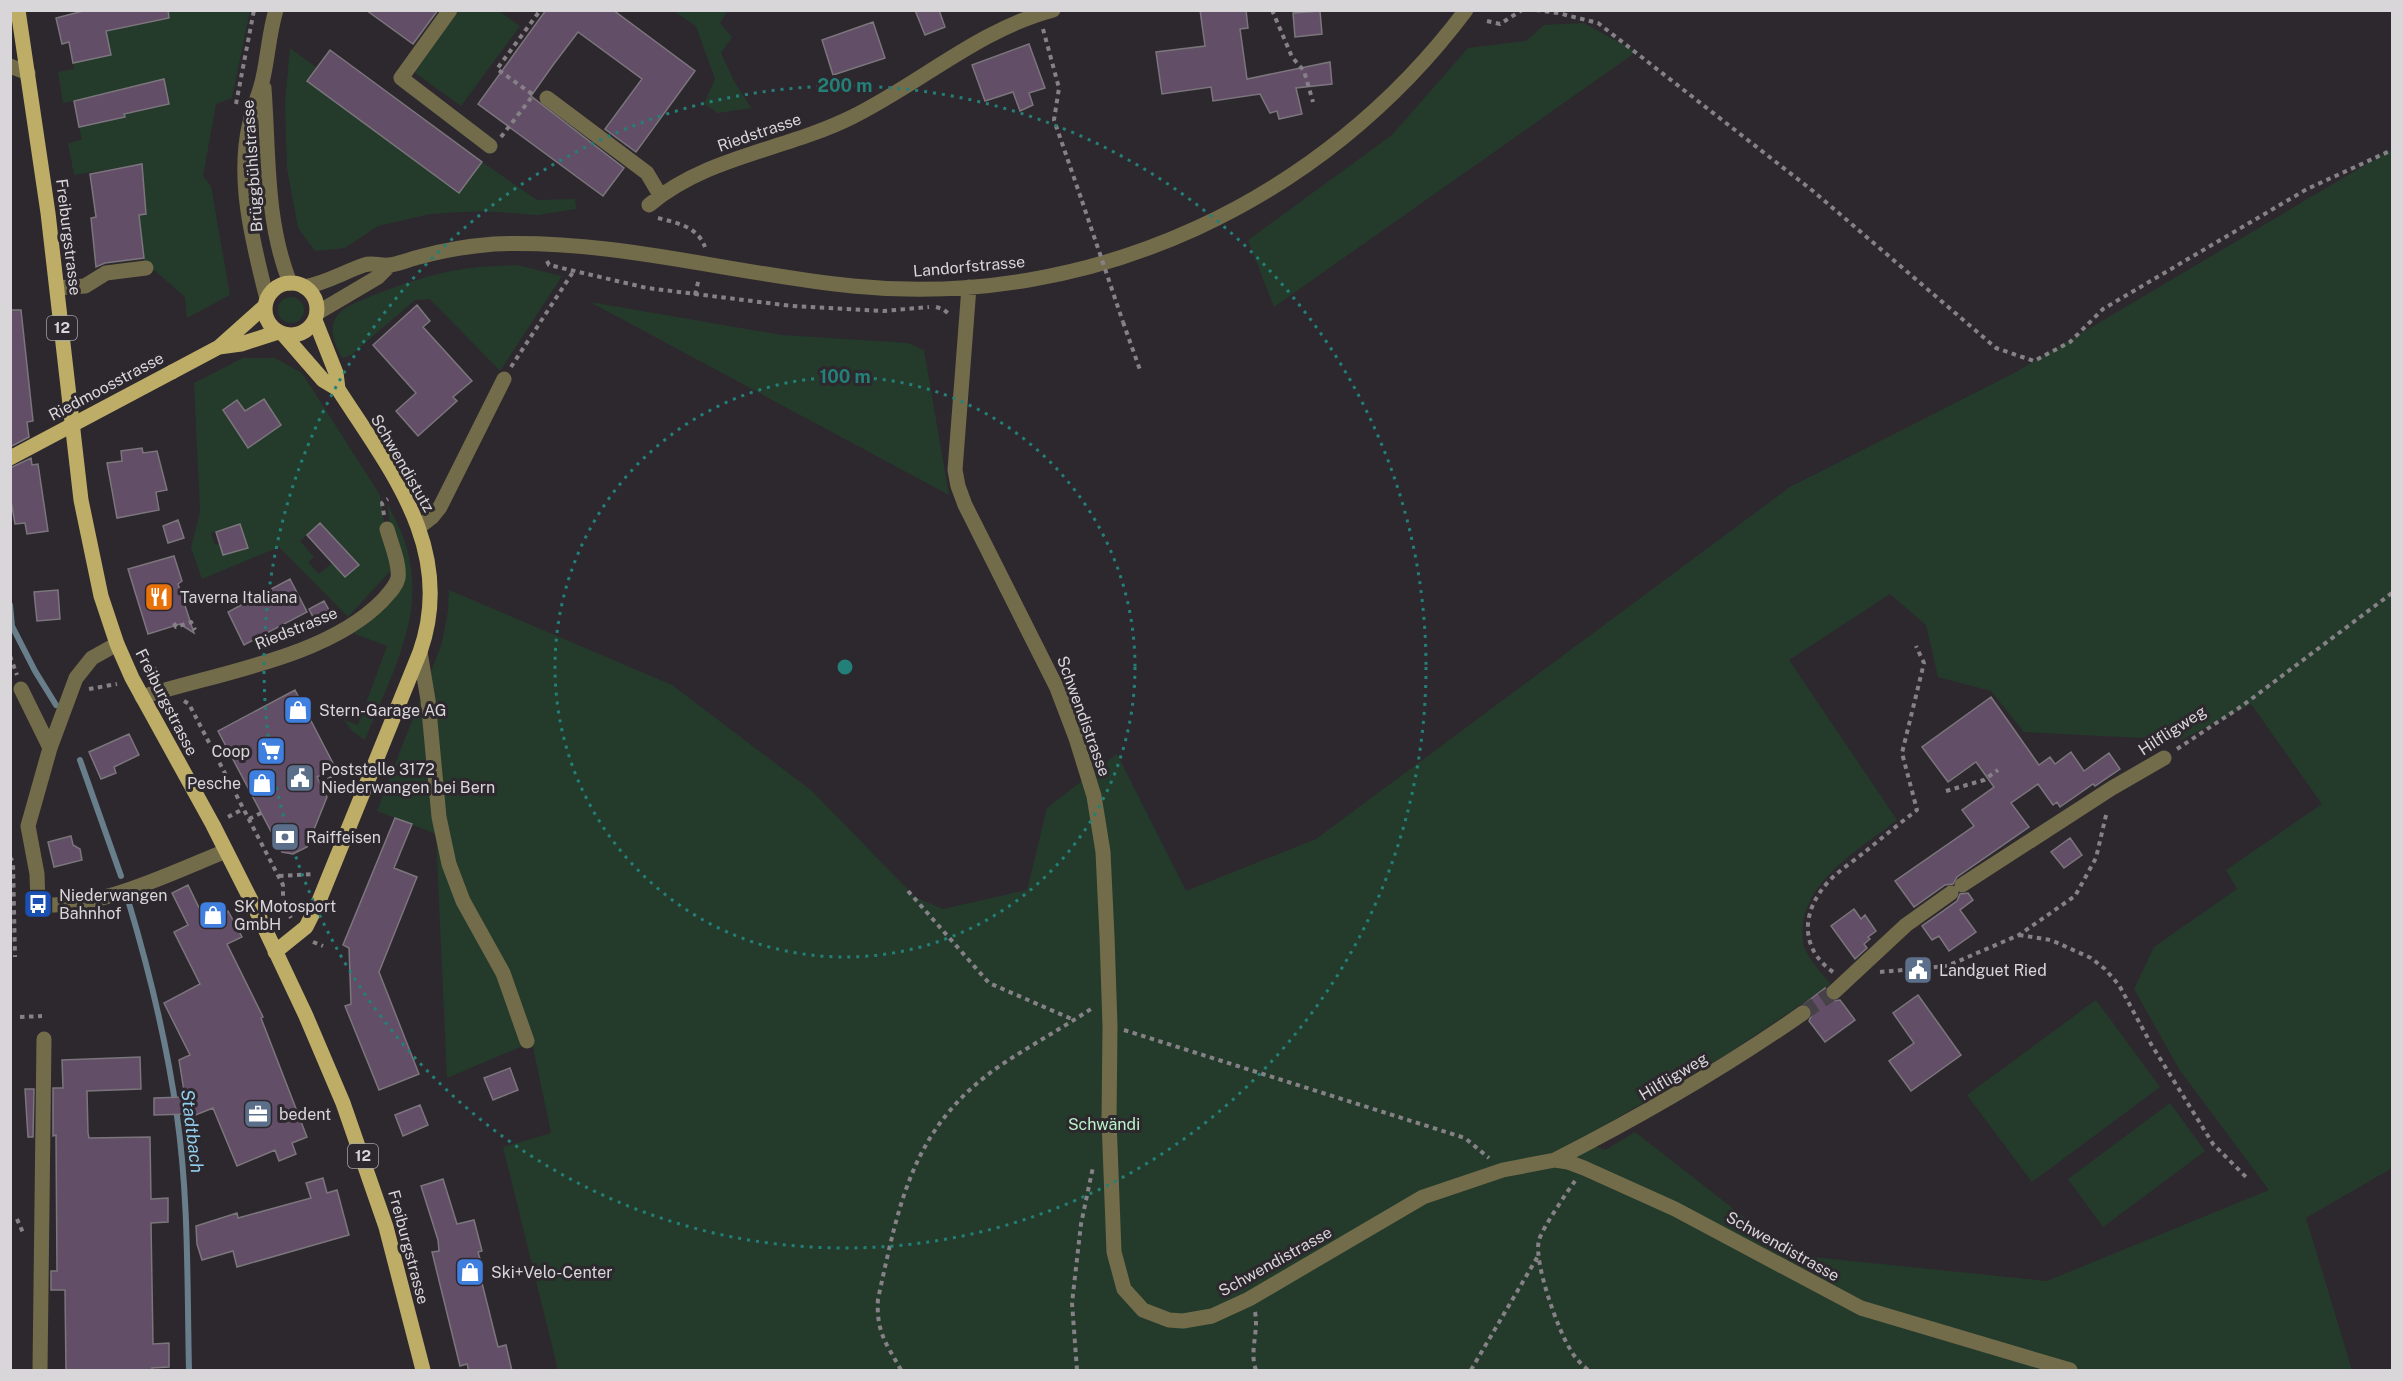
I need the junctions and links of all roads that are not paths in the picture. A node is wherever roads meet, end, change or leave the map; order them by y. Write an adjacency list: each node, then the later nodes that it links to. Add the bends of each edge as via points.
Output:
1 (18, 10): 7 (main road, Freiburgstrasse / 12)
2 (276, 10): 8 (street, Brüggbühlstrasse)
3 (450, 10): 10 (street, via 401,78)
4 (1466, 10): 14 (street, Landorfstrasse, via 1422,66 1369,118 1287,180 1242,207 1113,260 1034,279)
5 (1046, 12): 9 (street, Riedstrasse, via 1020,19 982,38 896,93 837,124 710,168 654,200 647,173)
6 (10, 66): 7 (street)
7 (28, 73): 15 (main road, Freiburgstrasse / 12)
8 (263, 79): 13 (street, Brüggbühlstrasse, via 272,217 279,256); 16 (street, Brüggbühlstrasse, via 249,124 246,173 248,210)
9 (540, 97)
10 (490, 146)
11 (390, 265): 13 (street, Landorfstrasse, via 368,264 319,284); 14 (street, Landorfstrasse, via 476,246 558,245 640,252 850,286); 17 (street, Landorfstrasse)
12 (146, 268): 15 (street, via 106,273 85,286)
13 (297, 285): 16 (main road, via 276,288); 17 (main road, via 315,297)
14 (969, 287): 37 (street, Schwendistrasse, via 955,470 958,486 1046,664 1073,728 1094,796 1103,852 1110,997 1108,1120 1112,1233 1116,1266 1124,1289 1143,1310 1169,1320 1183,1322 1212,1316 1249,1299 1423,1197 1503,1170)
15 (57, 288): 25 (main road, Freiburgstrasse / 12, via 84,519 101,596)
16 (266, 303): 18 (main road, via 268,321); 19 (main road, Riedmoosstrasse)
17 (316, 317): 18 (main road, via 302,332); 21 (main road, Schwendistutz)
18 (280, 333): 19 (main road, Riedmoosstrasse); 21 (main road, Schwendistutz, via 323,380)
19 (219, 347): 22 (main road, Riedmoosstrasse, bridge)
20 (504, 379): 23 (street, via 440,507)
21 (338, 389): 23 (main road, Schwendistutz, via 391,472)
22 (10, 458)
23 (419, 527): 26 (main road, Schwendistutz, via 429,560 431,591 429,625)
24 (387, 529): 28 (street, Riedstrasse, via 398,581 360,620 298,650)
25 (117, 644): 28 (main road, Freiburgstrasse / 12); 29 (street, via 92,658 76,678)
26 (420, 652): 32 (main road, Schwendistutz, via 313,915 299,934); 36 (street, via 448,864 463,901 503,973)
27 (21, 689): 29 (street)
28 (142, 698): 31 (main road, Freiburgstrasse / 12)
29 (50, 748): 31 (street, via 28,826 38,904 70,905 120,892)
30 (2164, 758): 33 (street, Hilfligweg, via 2112,788 1906,925)
31 (226, 851): 32 (main road, Freiburgstrasse / 12)
32 (275, 952): 39 (main road, Freiburgstrasse / 12, via 311,1027 362,1153 386,1227)
33 (1834, 992)
34 (1803, 1013): 37 (street, Hilfligweg, via 1709,1076)
35 (44, 1039): 38 (street)
36 (527, 1041)
37 (1555, 1161): 40 (street, Schwendistrasse, via 1584,1168 1675,1209 1861,1308)
38 (40, 1371)
39 (423, 1371)
40 (2070, 1371)

